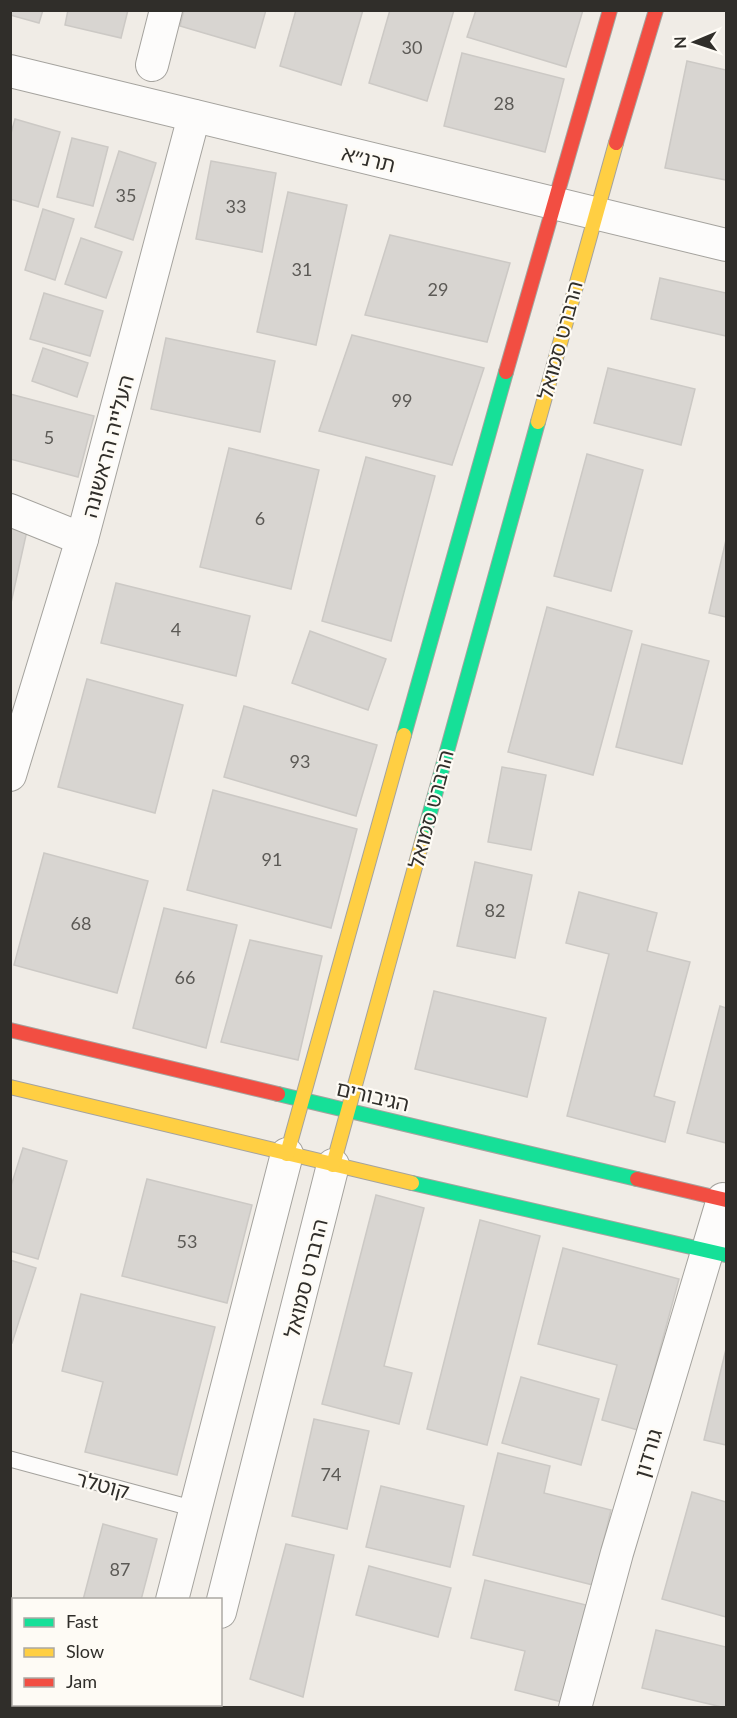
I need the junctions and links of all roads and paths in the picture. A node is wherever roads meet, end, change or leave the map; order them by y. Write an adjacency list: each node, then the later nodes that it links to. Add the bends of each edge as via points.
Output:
1 (166, 10): 4 (street)
2 (610, 10): 7 (street, הרברט סמואל)
3 (656, 10): 8 (street, הרברט סמואל)
4 (152, 65)
5 (10, 71): 6 (street, תרנ״א)
6 (194, 116): 7 (street, תרנ״א); 11 (street, העלייה הראשונה)
7 (553, 203): 8 (street, תרנ״א); 15 (street, הרברט סמואל)
8 (595, 213): 9 (street, תרנ״א); 16 (street, הרברט סמואל)
9 (726, 245)
10 (10, 510): 11 (street)
11 (82, 539): 12 (street, העלייה הראשונה)
12 (10, 775)
13 (10, 1030): 15 (street, הגיבורים)
14 (10, 1087): 17 (street)
15 (302, 1100): 16 (street, הגיבורים); 17 (street, הרברט סמואל)
16 (347, 1111): 18 (street, הרברט סמואל); 19 (street, הגיבורים)
17 (288, 1154): 18 (street); 22 (street, הרברט סמואל)
18 (333, 1165): 20 (street); 24 (street, הרברט סמואל)
19 (725, 1199): 20 (street, גורדון)
20 (717, 1253): 25 (street, גורדון, via 617,1553)
21 (10, 1458): 22 (lane, קוטלר)
22 (195, 1509): 23 (street, הרברט סמואל)
23 (172, 1598)
24 (222, 1604)
25 (575, 1707)

